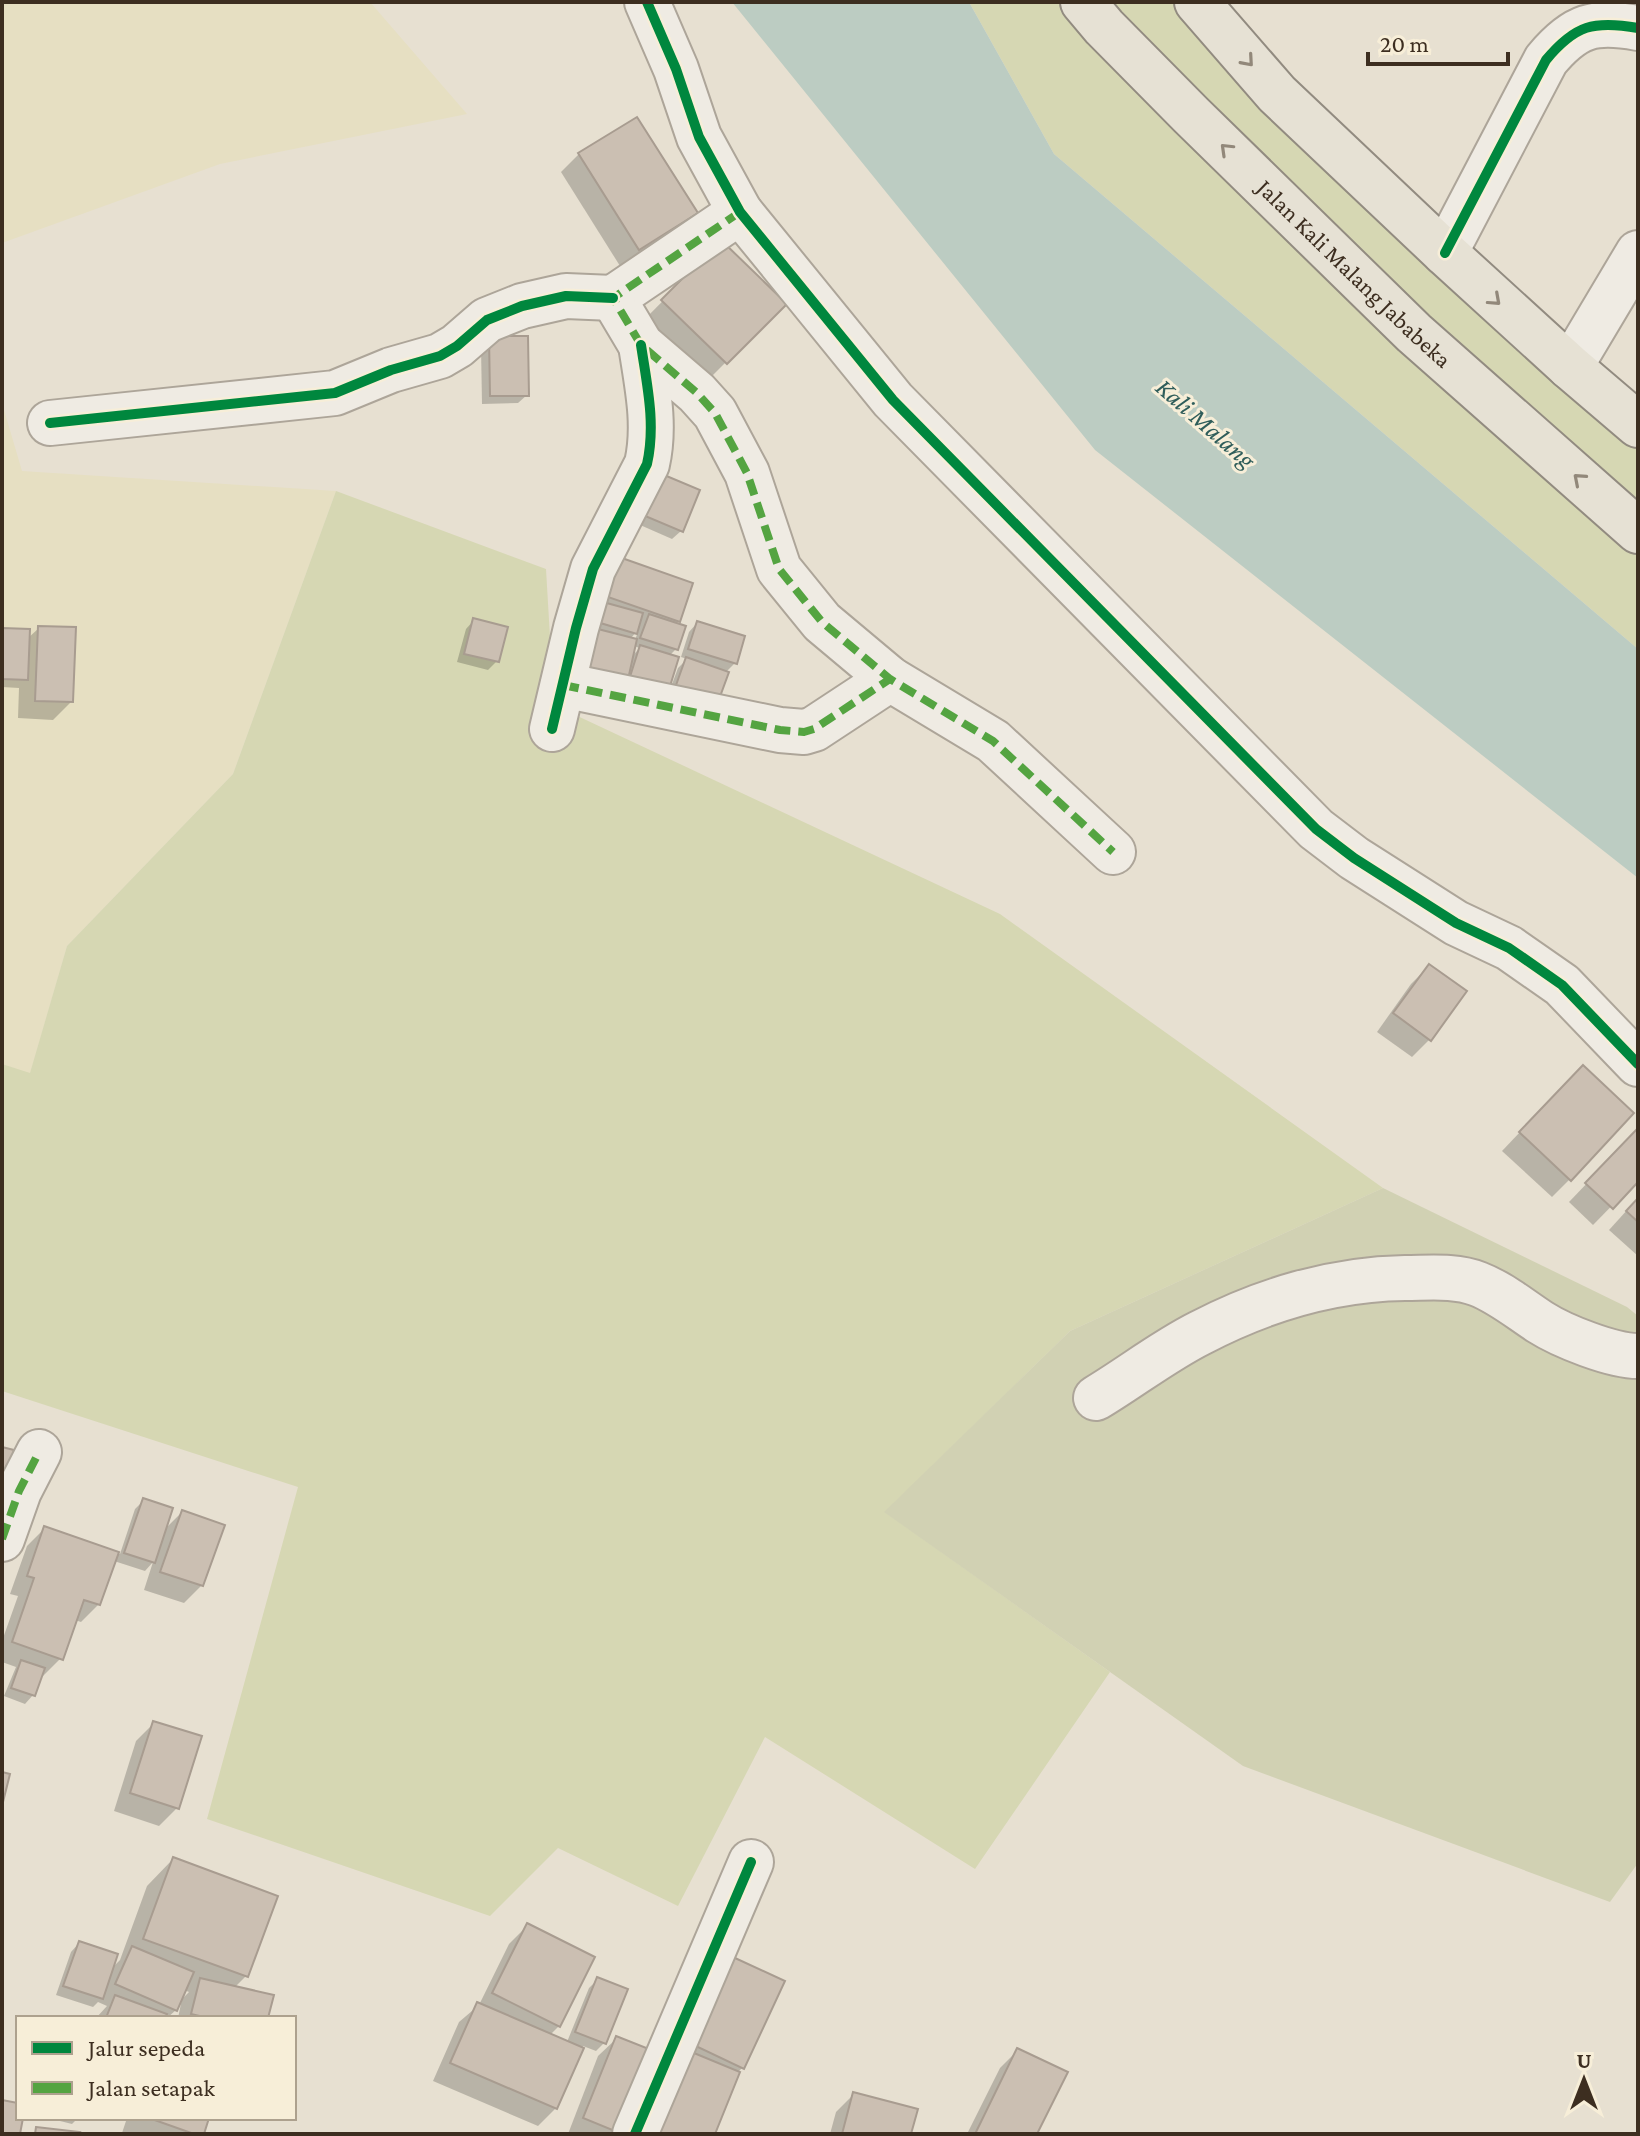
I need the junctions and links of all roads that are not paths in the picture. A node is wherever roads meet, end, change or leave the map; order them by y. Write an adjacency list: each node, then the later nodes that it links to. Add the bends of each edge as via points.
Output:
1 (647, 2): 5 (street, via 699,137)
2 (1083, 2): 13 (main road, Jalan Kali Malang Jababeka, one-way to 2, via 1414,333)
3 (1197, 2): 6 (main road, one-way to 6, via 1277,94)
4 (1638, 28): 6 (street, via 1594,24 1557,47)
5 (740, 212): 8 (street); 18 (street, via 893,400 1316,829 1367,867 1456,923 1509,948 1562,985)
6 (1445, 253): 10 (main road, one-way to 10)
7 (1638, 253): 10 (street)
8 (613, 298): 9 (street); 11 (street, via 566,296 522,306 487,320 440,356 335,393)
9 (641, 345): 14 (street, via 715,413 747,473 783,577 822,622); 15 (street, via 650,410 647,464 593,569)
10 (1570, 367): 12 (main road)
11 (50, 423)
12 (1638, 425)
13 (1638, 531)
14 (890, 679): 15 (street, via 804,732); 17 (street, via 993,741)
15 (563, 685): 16 (street)
16 (552, 729)
17 (1113, 852)
18 (1638, 1064)
19 (1638, 1356): 20 (street, via 1555,1330 1476,1283 1397,1278 1333,1285 1260,1307 1200,1333)
20 (1096, 1398)
21 (39, 1452): 22 (street)
22 (2, 1539)
23 (751, 1862): 24 (street)
24 (635, 2134)

